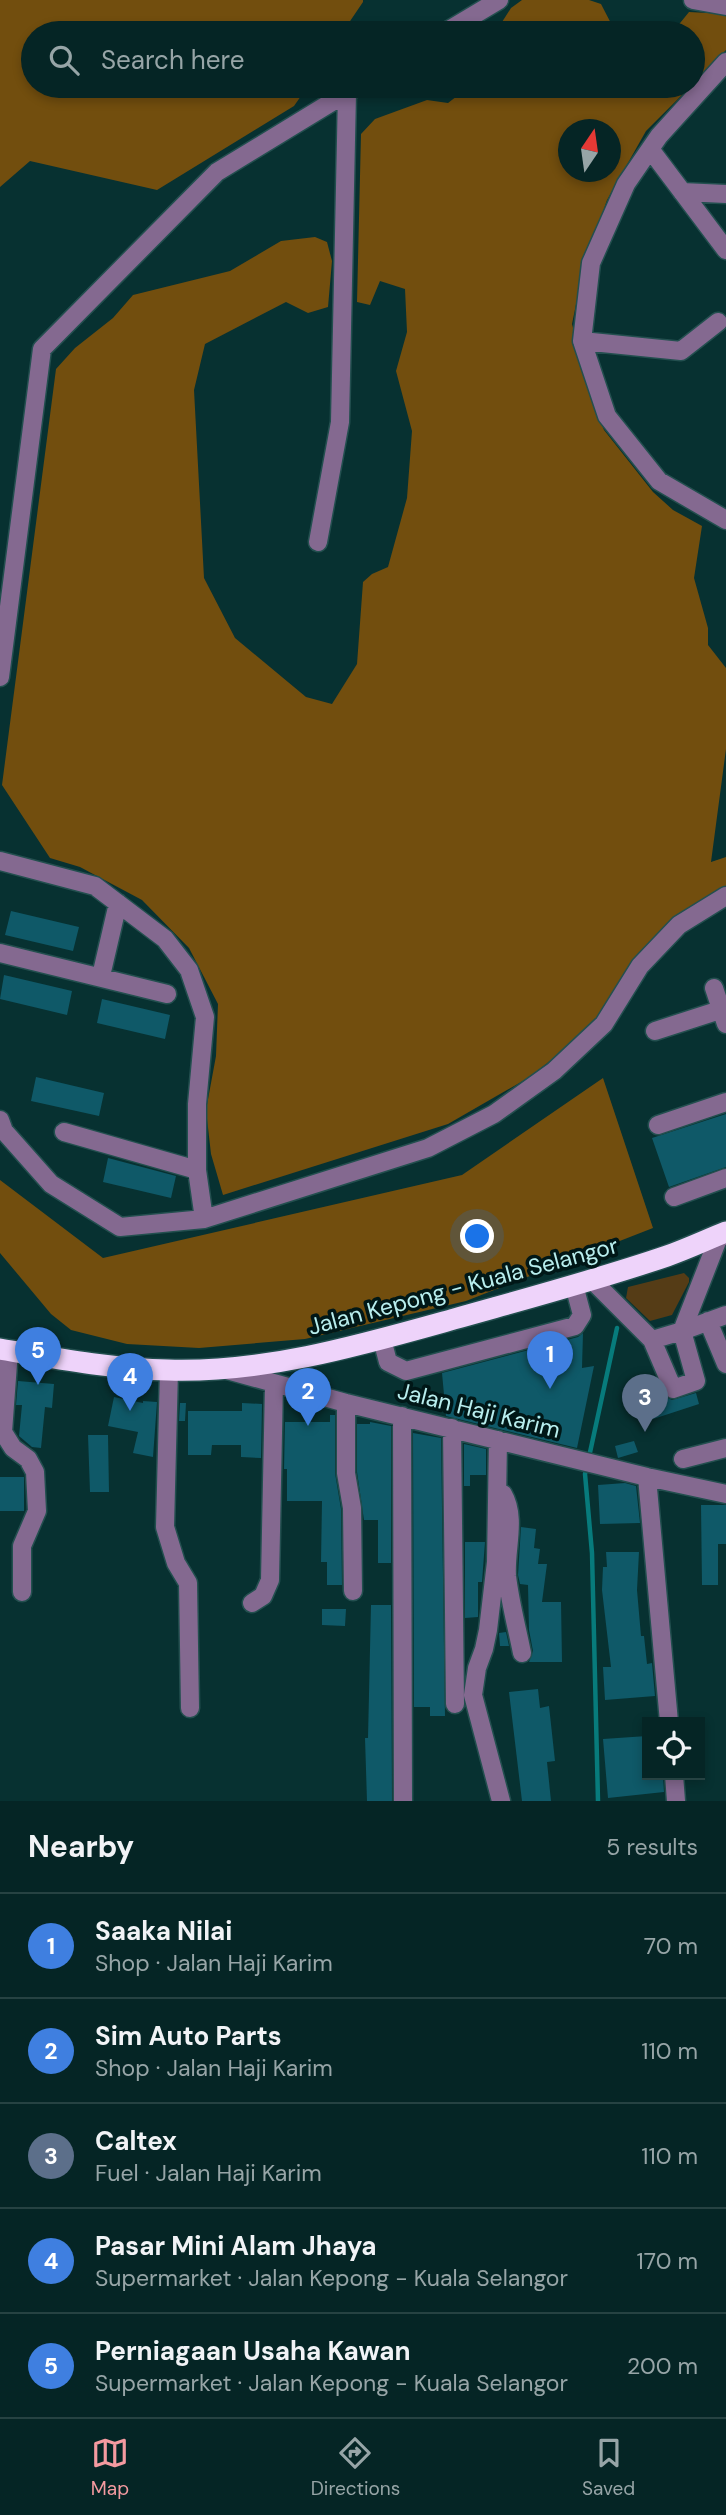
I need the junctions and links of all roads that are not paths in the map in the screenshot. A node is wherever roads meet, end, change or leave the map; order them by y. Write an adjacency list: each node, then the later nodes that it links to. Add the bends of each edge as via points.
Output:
1 (499, 0): 4 (street)
2 (693, 0): 3 (street)
3 (726, 6)
4 (464, 21)
5 (726, 62): 6 (street)
6 (705, 85)
7 (338, 98): 18 (street, via 217,172 42,349)
8 (353, 98): 17 (street, via 340,422)
9 (693, 98): 10 (street)
10 (650, 149): 11 (street); 15 (street, via 626,184 591,262)
11 (682, 192): 12 (street); 13 (street)
12 (726, 194)
13 (726, 250)
14 (718, 322): 15 (street, via 681,351)
15 (582, 341): 16 (street, via 607,416 659,481)
16 (726, 520)
17 (318, 542)
18 (2, 641): 19 (street)
19 (0, 677)
20 (0, 860): 22 (street, via 95,886)
21 (726, 896): 36 (street, via 679,925 640,966 604,1024 554,1071 494,1114 428,1148)
22 (118, 903): 24 (street); 33 (street, via 165,939 189,970 205,1017)
23 (0, 953): 24 (street)
24 (101, 976): 26 (street)
25 (714, 988): 27 (street)
26 (167, 994)
27 (724, 1013): 28 (street)
28 (655, 1031)
29 (726, 1102): 31 (street)
30 (0, 1120): 36 (street, via 4,1131 51,1184 120,1227)
31 (658, 1125)
32 (64, 1132): 33 (street)
33 (197, 1170): 36 (street)
34 (726, 1178): 35 (street)
35 (674, 1197)
36 (204, 1219)
37 (724, 1234): 38 (highway, Jalan Kepong - Kuala Selangor); 41 (street)
38 (583, 1282): 42 (highway, Jalan Kepong - Kuala Selangor); 42 (street, via 582,1315 575,1326 407,1371 388,1362); 43 (street)
39 (726, 1315): 40 (street)
40 (708, 1321): 41 (street); 45 (street)
41 (682, 1331): 43 (street); 43 (street, via 696,1381 673,1389)
42 (382, 1339): 46 (highway, Jalan Kepong - Kuala Selangor, via 299,1358)
43 (652, 1340)
44 (4, 1350): 47 (highway, Jalan Kepong - Kuala Selangor, via 108,1367); 59 (street, via 3,1432 35,1472 37,1511 22,1546)
45 (726, 1364)
46 (222, 1368): 47 (highway, Jalan Kepong - Kuala Selangor); 48 (street, Jalan Haji Karim)
47 (169, 1370): 63 (street, via 165,1527 176,1563 188,1583)
48 (274, 1384): 49 (street, Jalan Haji Karim); 60 (street, via 270,1580 263,1596)
49 (346, 1404): 50 (street, Jalan Haji Karim); 58 (street)
50 (402, 1416): 51 (street, Jalan Haji Karim); 66 (street)
51 (452, 1428): 52 (street, Jalan Haji Karim); 62 (street)
52 (498, 1440): 55 (street, Jalan Haji Karim); 56 (street)
53 (726, 1448): 54 (street)
54 (683, 1459)
55 (647, 1477): 57 (street, Jalan Haji Karim); 64 (street)
56 (498, 1485): 61 (street, via 510,1522 507,1577); 67 (street, via 493,1589 473,1695)
57 (726, 1494)
58 (353, 1591)
59 (22, 1592)
60 (252, 1603)
61 (522, 1653)
62 (455, 1704)
63 (190, 1708)
64 (669, 1717)
65 (674, 1780): 68 (street)
66 (403, 1801)
67 (501, 1801)
68 (676, 1801)

